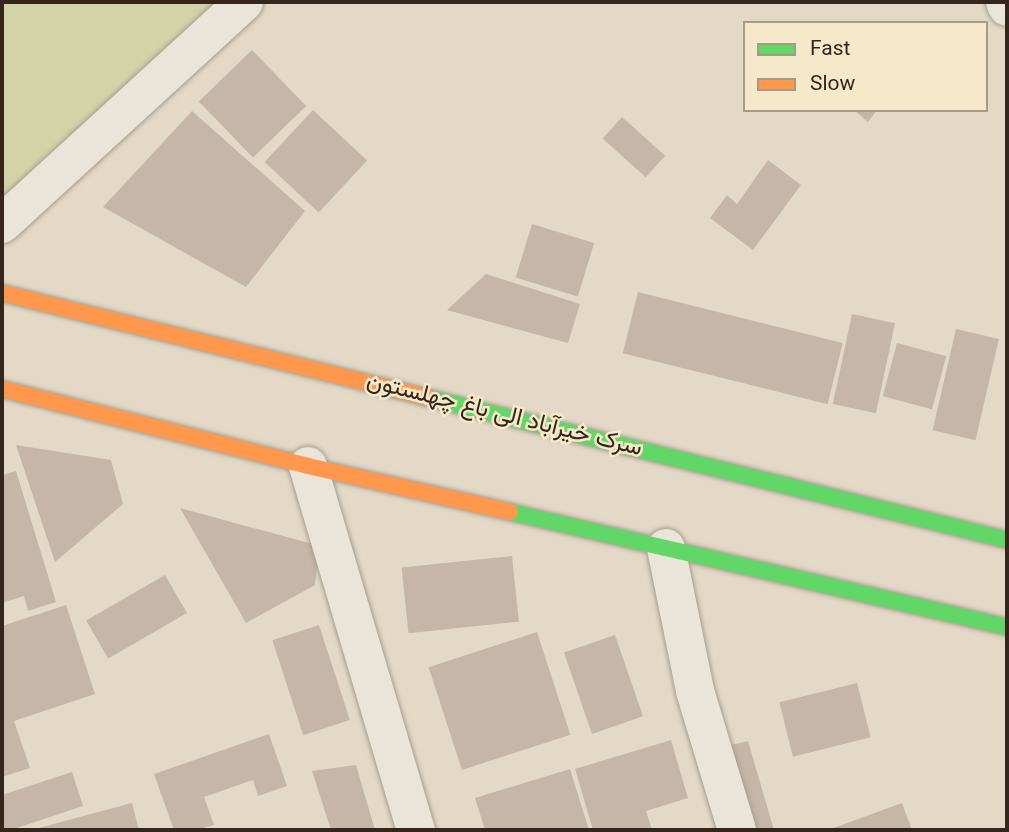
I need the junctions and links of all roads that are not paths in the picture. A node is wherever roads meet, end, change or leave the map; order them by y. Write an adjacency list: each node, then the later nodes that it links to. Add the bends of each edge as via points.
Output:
1 (244, 2): 4 (street)
2 (1005, 2): 3 (street)
3 (1007, 7)
4 (2, 223)
5 (2, 293): 8 (main road, سرک خیرآباد الی باغ چهلستون)
6 (2, 389): 7 (main road)
7 (308, 466): 9 (main road); 11 (street)
8 (1007, 540)
9 (666, 548): 10 (main road); 12 (street, via 695,691)
10 (1007, 627)
11 (416, 830)
12 (737, 830)

